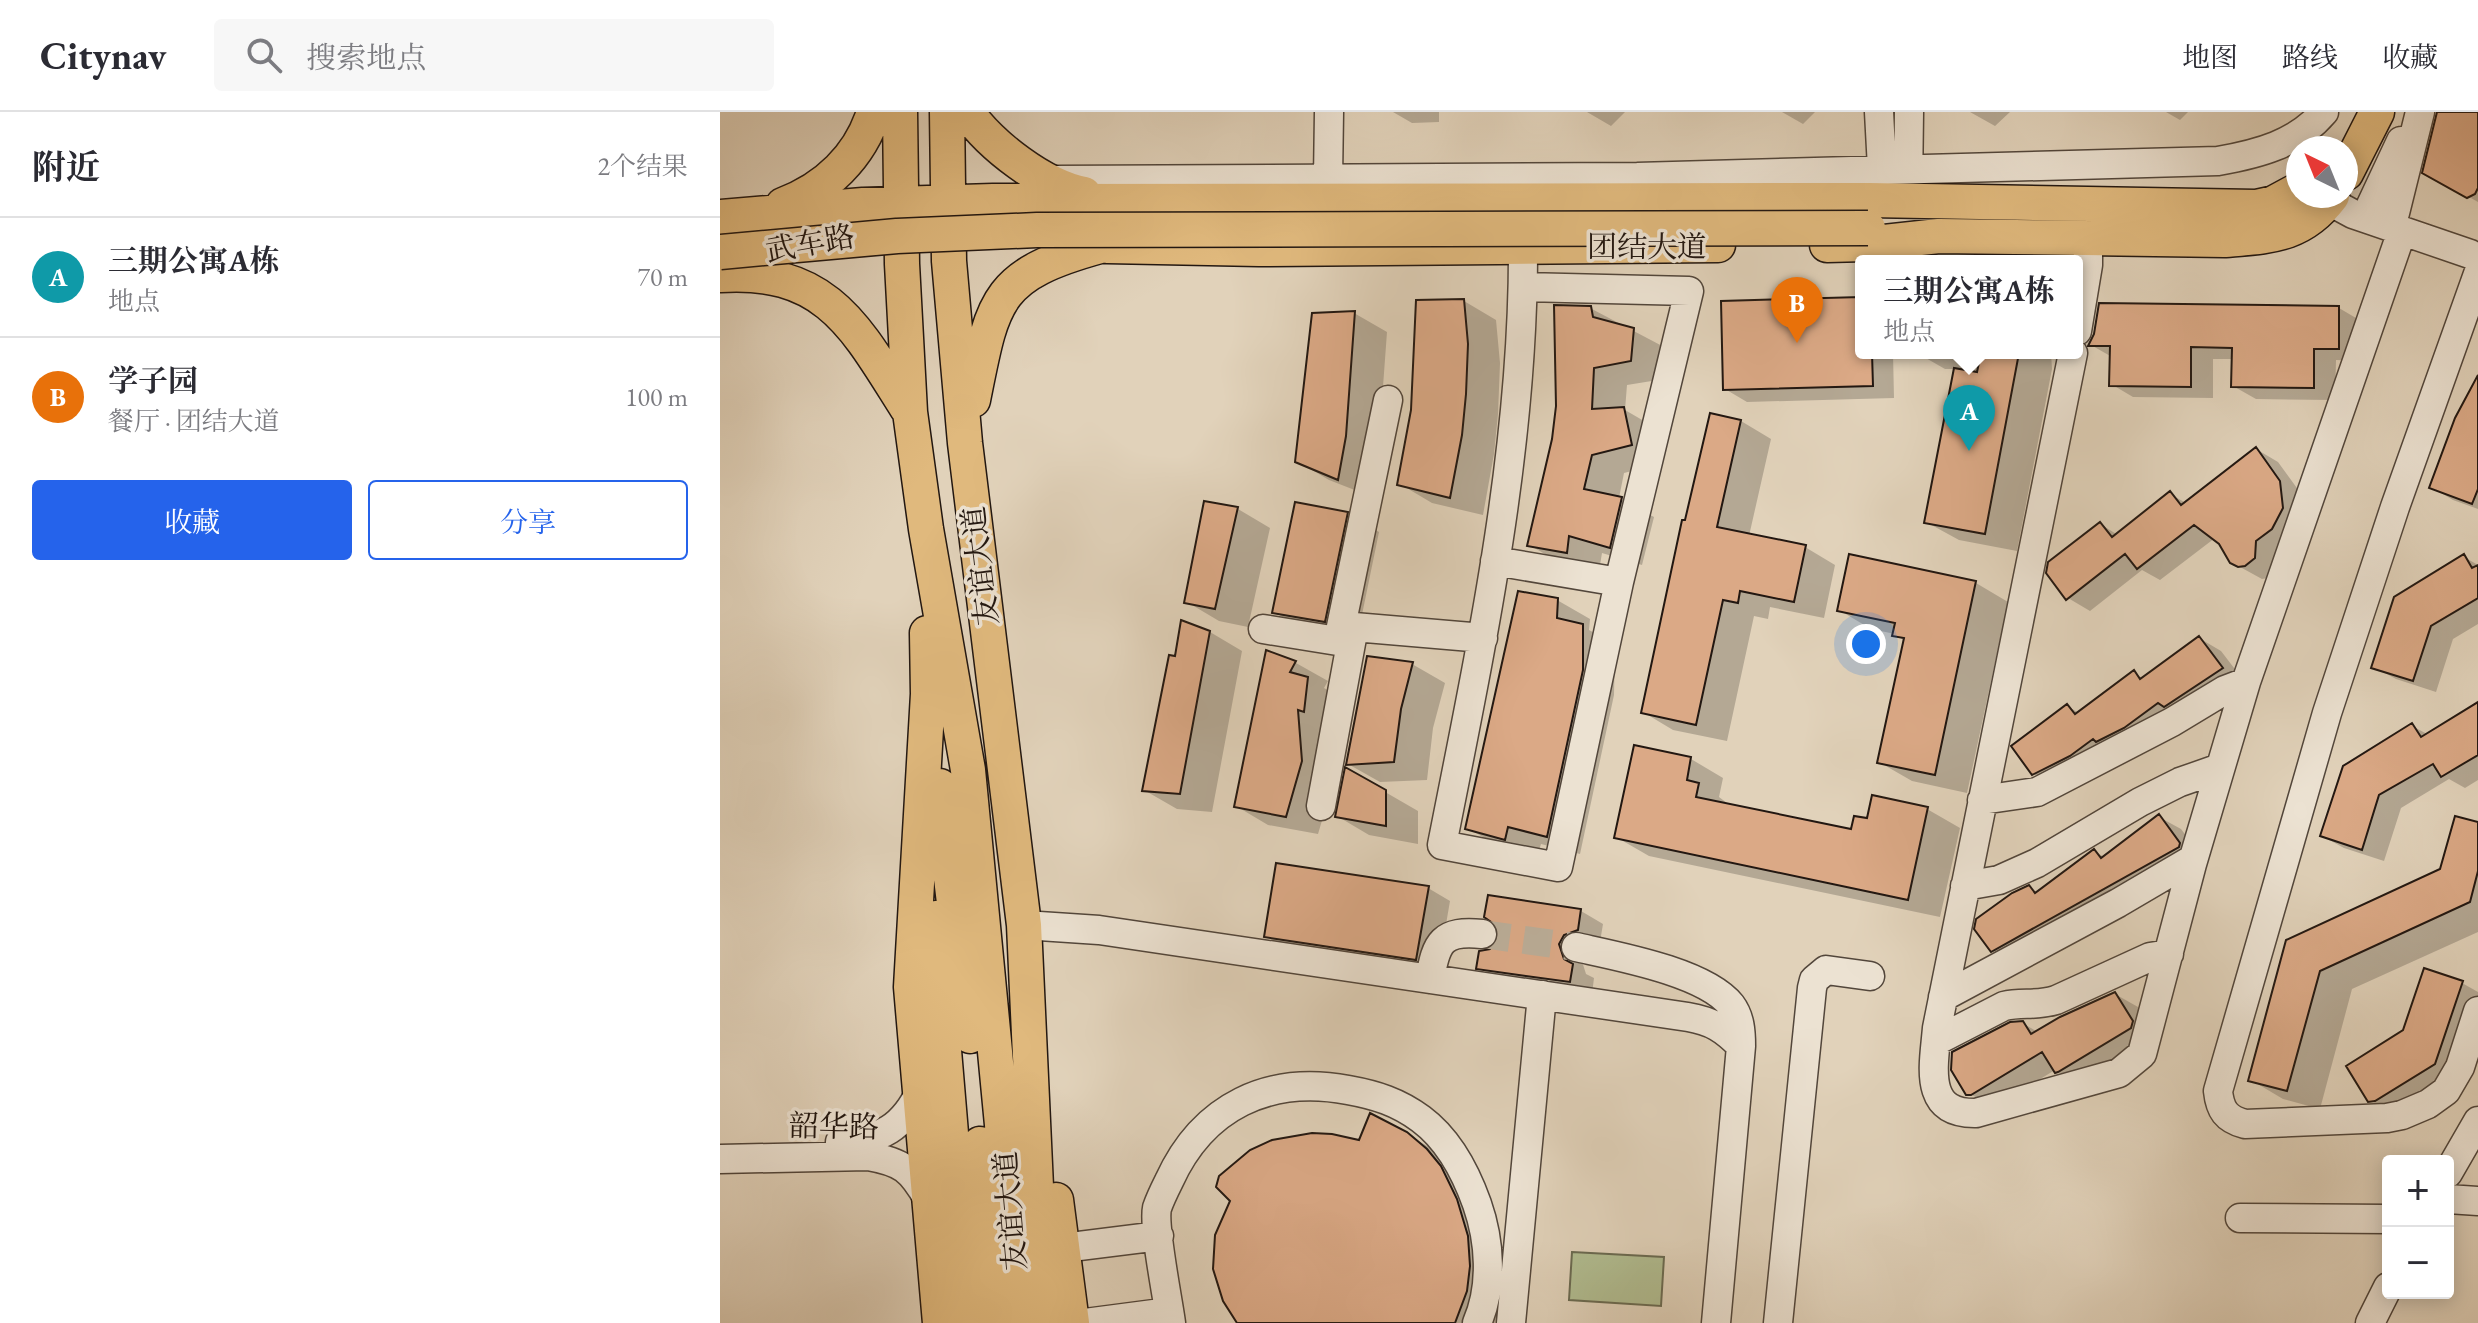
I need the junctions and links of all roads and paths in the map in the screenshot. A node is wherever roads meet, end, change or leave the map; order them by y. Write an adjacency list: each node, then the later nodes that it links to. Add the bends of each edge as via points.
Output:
1 (874, 112): 23 (main road, via 861,145 845,164 803,198)
2 (900, 112): 26 (main road, 友谊大道)
3 (947, 112): 24 (main road, 友谊大道)
4 (967, 112): 15 (main road, via 1001,148)
5 (1329, 112): 13 (street)
6 (1879, 112): 17 (street)
7 (1909, 112): 17 (street)
8 (2324, 112): 17 (street, via 2308,129 2252,155)
9 (2353, 112): 12 (main road)
10 (2377, 112): 14 (main road, 团结大道)
11 (2418, 112): 16 (street)
12 (2339, 136)
13 (1328, 179): 15 (street); 17 (street, via 1637,177)
14 (2358, 179)
15 (1048, 180): 18 (main road, via 1075,192)
16 (2358, 192)
17 (1886, 195): 18 (main road, 团结大道); 19 (main road, 团结大道, via 2256,207); 27 (main road); 28 (main road, via 1800,217 1036,215); 32 (main road, bridge, via 897,236)
18 (1153, 200): 24 (main road, 团结大道)
19 (2286, 203)
20 (2358, 203): 33 (street)
21 (2335, 208): 29 (main road, 团结大道, via 2279,235 2225,240)
22 (2350, 208): 48 (street)
23 (762, 213): 25 (main road, 武车路); 26 (main road, 武车路)
24 (948, 215): 26 (main road); 30 (main road, 团结大道); 41 (main road, 友谊大道)
25 (720, 217)
26 (901, 217): 34 (main road, 武车路, via 864,233); 40 (main road, 友谊大道)
27 (1939, 236): 29 (main road, 团结大道); 31 (main road, 团结大道, via 1866,244)
28 (720, 237)
29 (2088, 238): 37 (street)
30 (1100, 246): 31 (main road, 团结大道); 41 (main road, via 1041,265 1003,297 989,324)
31 (1523, 246): 36 (street)
32 (720, 252)
33 (2475, 253): 64 (street, via 2327,713 2218,1091 2222,1110 2245,1124 2387,1118 2415,1111 2437,1099 2453,1080)
34 (720, 260)
35 (720, 275): 40 (main road, via 782,278 818,295 864,341)
36 (1523, 287): 43 (street, via 1517,405); 44 (street, via 1689,291)
37 (2083, 295)
38 (2072, 359): 52 (street)
39 (1388, 400): 47 (street)
40 (910, 412): 42 (main road, 友谊大道)
41 (965, 443): 56 (main road, 友谊大道)
42 (926, 529): 49 (main road, 友谊大道); 89 (main road, 友谊大道, via 968,770)
43 (1495, 561): 44 (street); 46 (street)
44 (1619, 582): 46 (street, via 1558,867 1442,845)
45 (1263, 629): 47 (street)
46 (1483, 638): 47 (street, via 1354,627)
47 (1344, 642): 53 (street)
48 (2246, 682): 50 (street); 52 (street, via 2037,792)
49 (928, 694): 51 (main road, 友谊大道); 88 (main road, 友谊大道, via 968,1006)
50 (2220, 768): 54 (street); 55 (street, via 2140,802 2037,863 1999,880)
51 (925, 770): 68 (main road, 友谊大道, via 911,987); 87 (main road)
52 (1982, 800): 55 (street)
53 (1321, 806)
54 (2193, 859): 59 (street); 63 (street)
55 (1965, 886): 63 (street)
56 (1024, 925): 61 (street, via 1099,930); 65 (main road, 友谊大道)
57 (1482, 934): 61 (street, via 1454,934 1442,941 1433,956)
58 (1576, 947): 67 (street, via 1646,964 1720,994 1734,1010)
59 (2169, 954): 66 (street, via 2150,957 2045,1004 2004,1006); 66 (street, via 2142,1054 2119,1073 1963,1113 1947,1106 1935,1090)
60 (1870, 976): 96 (street, via 1826,970 1814,980)
61 (1430, 979): 62 (street)
62 (1542, 995): 67 (street, via 1707,1020); 79 (street)
63 (1943, 997): 66 (street)
64 (2478, 1011)
65 (1030, 1019): 81 (main road, 友谊大道); 90 (main road, 友谊大道)
66 (1936, 1041)
67 (1741, 1046): 95 (street)
68 (921, 1090): 70 (street, 韶华路, via 909,1112 879,1137 865,1141); 73 (main road, 友谊大道)
69 (2474, 1137): 72 (street)
70 (720, 1147)
71 (720, 1159): 73 (street, 韶华路, via 868,1156 892,1161 911,1173)
72 (2454, 1165)
73 (928, 1199): 86 (main road, 友谊大道)
74 (2454, 1199): 75 (street)
75 (2478, 1201)
76 (2240, 1218): 77 (street)
77 (2382, 1219)
78 (1484, 1229): 79 (street); 80 (street, via 1464,1173 1434,1130 1395,1102 1314,1085 1251,1098 1194,1137 1157,1211); 82 (street)
79 (1519, 1232): 83 (street)
80 (1159, 1236): 81 (street); 85 (street)
81 (1063, 1248): 91 (main road, 友谊大道)
82 (1487, 1262): 83 (street); 93 (street)
83 (1516, 1265): 94 (street)
84 (2382, 1299): 97 (street)
85 (1170, 1317): 92 (street)
86 (940, 1323)
87 (967, 1323)
88 (996, 1323)
89 (1021, 1323)
90 (1045, 1323)
91 (1072, 1323)
92 (1085, 1323)
93 (1477, 1323)
94 (1511, 1323)
95 (1716, 1323)
96 (1778, 1323)
97 (2370, 1323)

